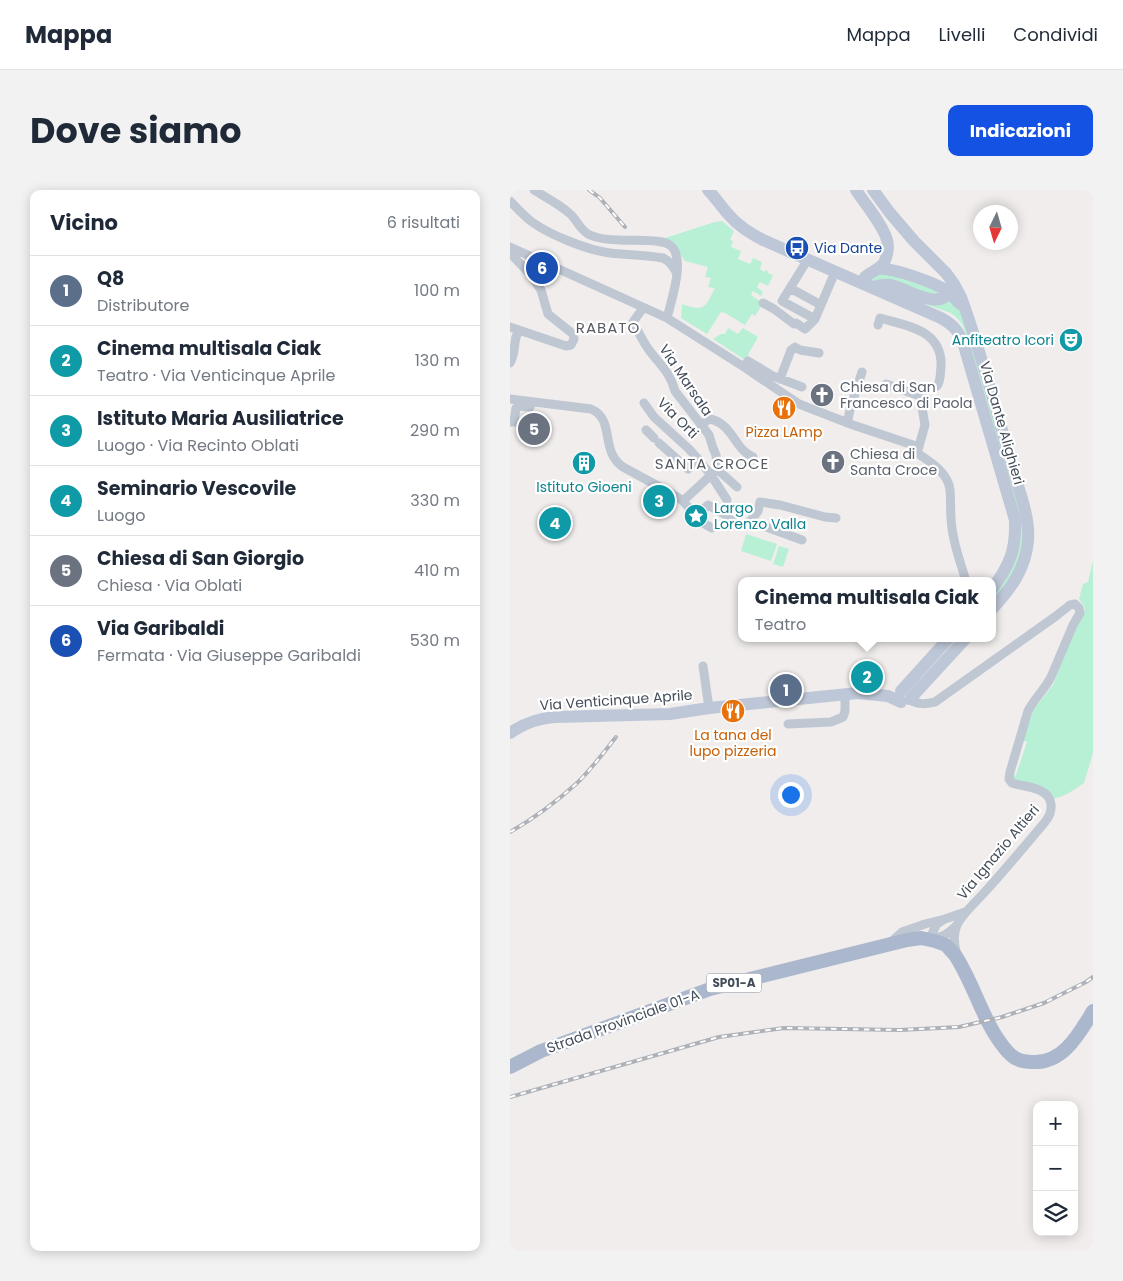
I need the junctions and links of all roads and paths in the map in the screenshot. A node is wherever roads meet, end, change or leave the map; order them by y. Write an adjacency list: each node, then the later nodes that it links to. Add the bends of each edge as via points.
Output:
1 (534, 190): 9 (street, via 570,214 590,235 670,245 676,254)
2 (708, 190): 7 (main road, via 748,232)
3 (856, 190): 10 (main road, via 888,240 884,263)
4 (873, 190): 11 (main road, via 914,241 946,273)
5 (510, 201): 9 (street, via 530,221 568,241 597,251 667,259)
6 (510, 248): 15 (street); 19 (street, via 512,255 541,290 548,314 573,334 574,341 566,346)
7 (808, 259): 8 (main road); 12 (street)
8 (835, 272): 10 (main road, via 853,279); 14 (street)
9 (678, 274): 16 (street)
10 (871, 277): 11 (main road, via 881,269 893,270); 11 (main road, via 935,300 943,298); 48 (main road, Via Dante Alighieri, via 952,324 963,342 1015,520 1013,551)
11 (950, 287): 49 (main road, via 966,311 1027,520 1025,558 1019,574)
12 (790, 288): 14 (street); 17 (street, via 782,301)
13 (763, 303): 17 (street, via 805,329)
14 (821, 305): 17 (street)
15 (644, 308): 16 (street); 33 (street, Via Marsala, via 633,322 665,370 674,391)
16 (667, 318): 22 (street)
17 (815, 319)
18 (878, 325): 27 (street, via 880,318 920,330 936,345 941,362 940,382 924,389)
19 (514, 329): 21 (street, via 514,351)
20 (819, 353): 24 (street, via 794,347)
21 (510, 363)
22 (744, 366): 24 (street, via 748,361); 32 (street, via 799,404)
23 (862, 372): 32 (street)
24 (780, 379): 26 (street)
25 (886, 384): 27 (street)
26 (802, 387)
27 (920, 396): 35 (street, via 925,425)
28 (510, 399): 29 (street)
29 (538, 402): 31 (street, via 533,407 518,407 514,422); 41 (street, via 595,411 604,421 610,449 617,462)
30 (644, 403): 37 (street, Via Orti, via 654,417)
31 (510, 422)
32 (847, 423): 35 (street)
33 (700, 425): 36 (street, via 710,419 720,423 746,454); 38 (street, Via Marsala, via 709,436 716,455)
34 (646, 430): 37 (street, via 688,469)
35 (918, 450): 47 (street, via 938,468 948,483 952,534)
36 (754, 457)
37 (698, 458): 38 (street, Via Orti)
38 (715, 472): 39 (street); 40 (street, Via Orti); 41 (street)
39 (737, 487)
40 (727, 500)
41 (683, 501): 42 (street)
42 (696, 516): 44 (street, via 708,506 726,514 736,523 747,526); 45 (street)
43 (836, 518): 44 (street, via 760,502)
44 (750, 521): 46 (street)
45 (712, 528)
46 (802, 540)
47 (965, 577)
48 (996, 584)
49 (996, 605)
50 (946, 642): 54 (main road)
51 (962, 642): 54 (main road)
52 (703, 666): 55 (street)
53 (845, 694): 54 (main road, Via Venticinque Aprile); 55 (main road, Via Venticinque Aprile); 56 (street, via 844,717 831,722)
54 (905, 697): 58 (street, Via Ignazio Altieri, via 917,704 935,702 1070,605 1075,604 1079,608 1052,677 1030,706 1010,772 1012,783 1037,789 1047,796 1052,805 1049,818)
55 (710, 708): 57 (main road, Via Venticinque Aprile, via 670,714 547,717)
56 (788, 724)
57 (510, 733)
58 (966, 912): 59 (street, Via Ignazio Altieri); 60 (street, Via Ignazio Altieri)
59 (946, 919): 61 (street, Via Ignazio Altieri, via 937,924); 62 (street, Via Ignazio Altieri, via 902,932)
60 (957, 924): 61 (street, Via Ignazio Altieri, via 942,937); 63 (street, via 954,941)
61 (929, 939): 62 (main road, Strada Provinciale 01-A / SP01-A); 63 (main road, Strada Provinciale 01-A / SP01-A, via 946,945)
62 (888, 945): 65 (main road, Strada Provinciale 01-A / SP01-A, via 710,989)
63 (959, 961): 64 (main road, Strada Provinciale 01-A / SP01-A, via 987,1021 1002,1045 1016,1058 1042,1062 1054,1057 1074,1040)
64 (1093, 1011)
65 (541, 1051): 66 (street); 67 (main road, Strada Provinciale 01-A / SP01-A)
66 (510, 1059)
67 (510, 1067)

